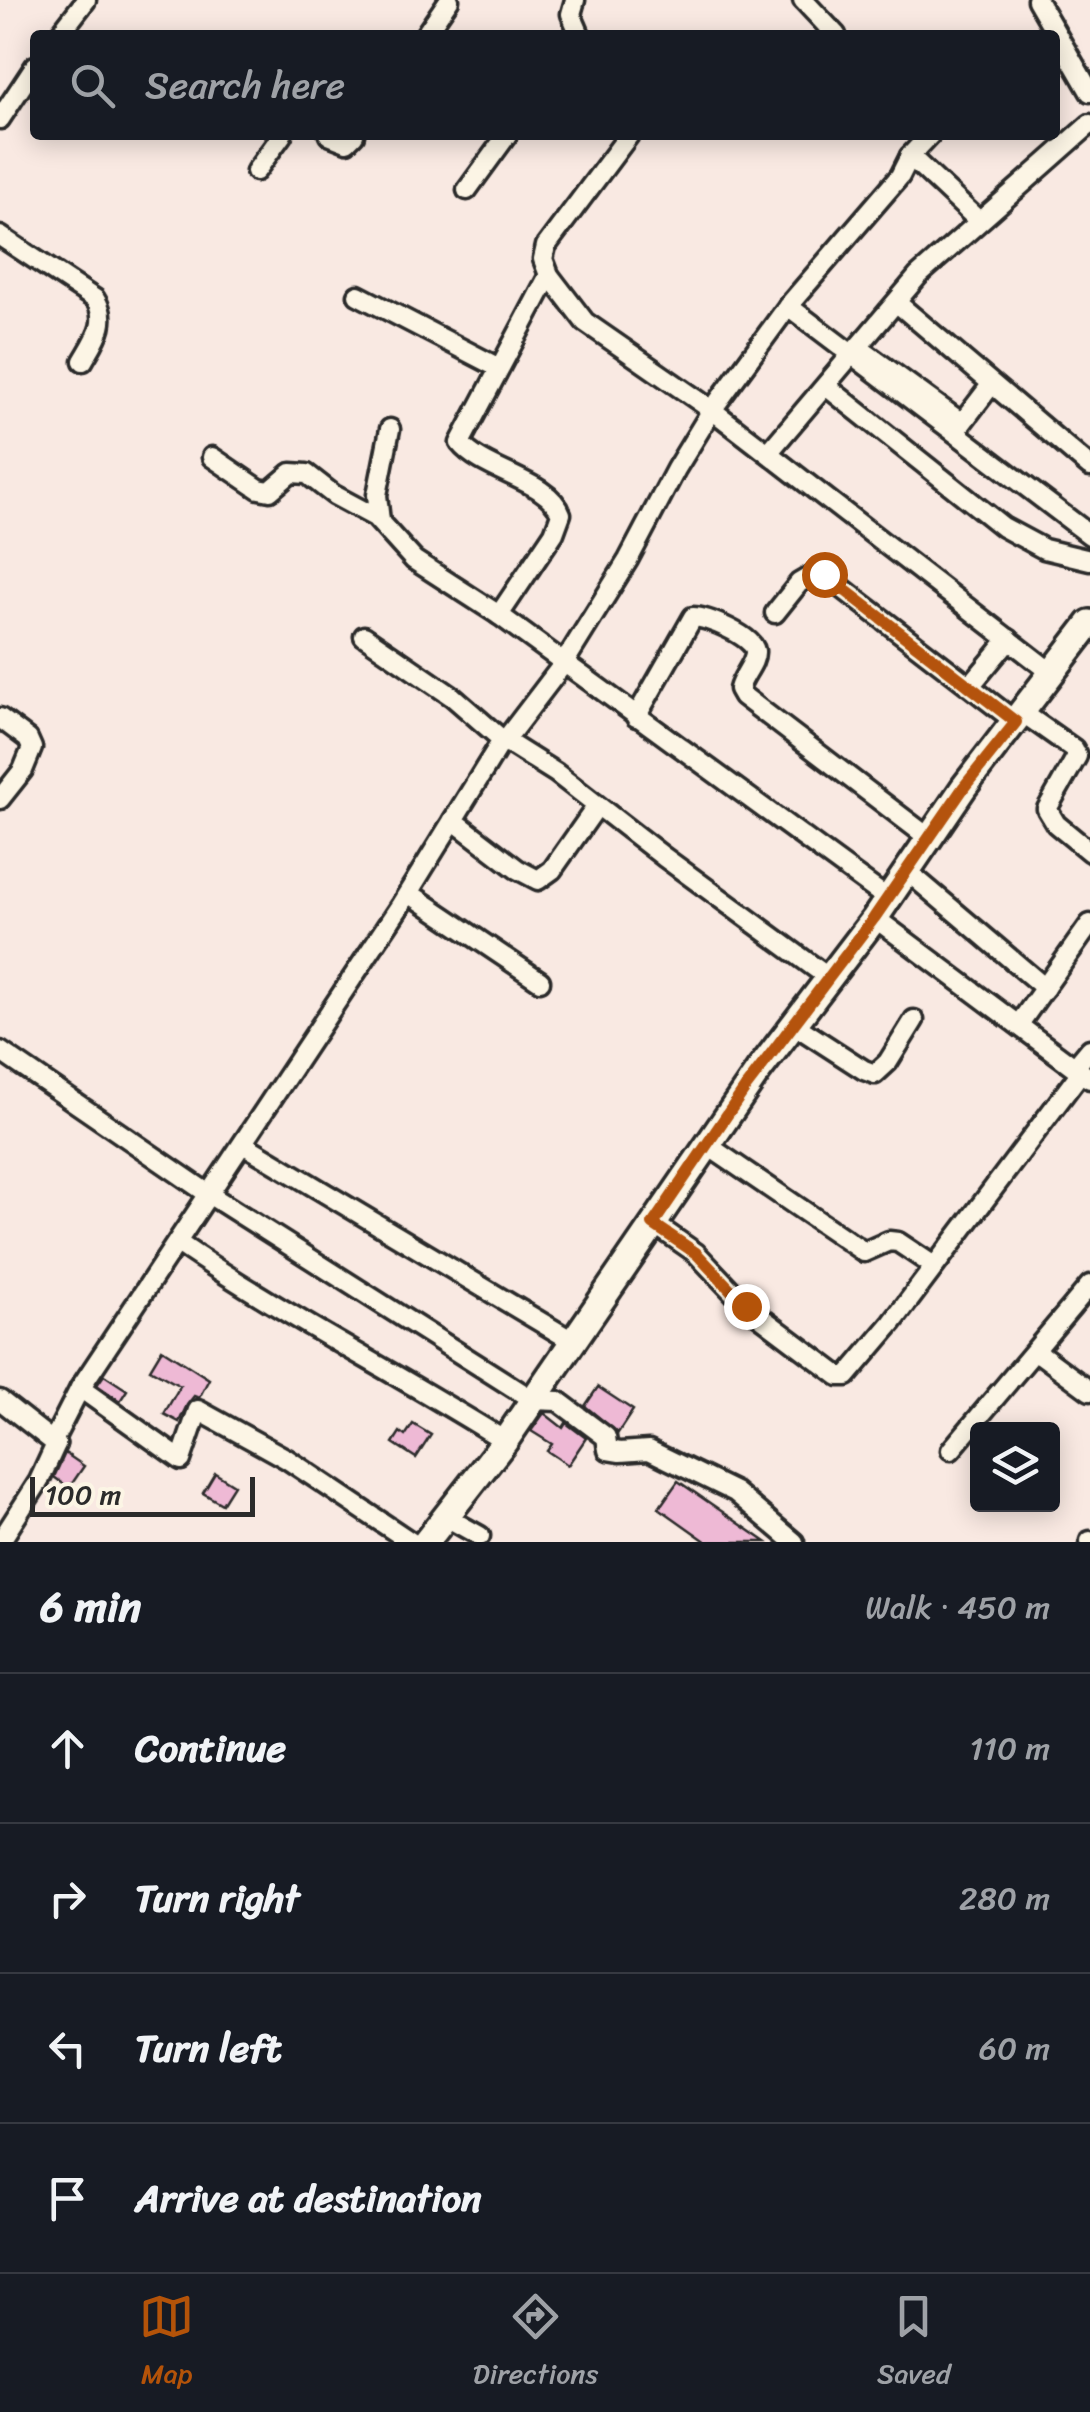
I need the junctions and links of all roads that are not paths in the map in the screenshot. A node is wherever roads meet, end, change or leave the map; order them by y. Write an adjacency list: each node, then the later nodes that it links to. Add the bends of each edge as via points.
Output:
1 (86, 0): 6 (street)
2 (450, 0): 7 (street)
3 (574, 0): 8 (street)
4 (803, 0): 9 (street)
5 (1037, 0): 10 (street)
6 (63, 30)
7 (429, 30)
8 (578, 30)
9 (831, 30)
10 (1051, 30)
11 (1060, 48): 13 (street)
12 (30, 74): 14 (street)
13 (1090, 92)
14 (0, 119)
15 (1090, 124): 23 (street)
16 (278, 140): 21 (street)
17 (503, 140): 22 (street)
18 (625, 140): 25 (street, via 546,246)
19 (923, 140): 20 (street)
20 (910, 156): 23 (street); 28 (street)
21 (256, 171)
22 (467, 190)
23 (978, 221): 27 (street)
24 (0, 236): 30 (street, via 95,299 102,324)
25 (550, 275): 31 (street); 34 (street, via 585,322)
26 (358, 295): 31 (street)
27 (898, 303): 29 (street); 32 (street)
28 (788, 306): 29 (street); 34 (street)
29 (854, 352): 32 (street, via 962,423); 33 (street); 40 (street)
30 (83, 361)
31 (499, 368): 43 (street, via 460,443 550,497 561,514)
32 (991, 385): 38 (street)
33 (826, 386): 36 (street); 41 (street, via 1003,527 1044,549)
34 (712, 410): 36 (street); 47 (street)
35 (390, 429): 39 (street, via 376,495)
36 (768, 453): 46 (street)
37 (212, 457): 39 (street, via 270,491 291,473 307,474)
38 (1090, 467)
39 (380, 522): 43 (street, via 414,560)
40 (1090, 536)
41 (1090, 560)
42 (776, 613): 49 (street, via 808,576 824,574)
43 (499, 614): 47 (street)
44 (1090, 623): 48 (street)
45 (364, 636): 54 (street)
46 (1009, 640): 48 (street); 49 (street)
47 (564, 663): 50 (street); 54 (street)
48 (1052, 673): 51 (street)
49 (970, 686): 51 (street)
50 (636, 716): 59 (street, via 693,617 716,623 754,647 739,688 744,696); 63 (street)
51 (1020, 717): 55 (street, via 1063,740); 59 (street)
52 (0, 718): 56 (street, via 32,748)
53 (1090, 740): 55 (street)
54 (505, 741): 57 (street); 58 (street)
55 (1076, 756): 60 (street, via 1048,809)
56 (0, 799)
57 (597, 806): 58 (street, via 538,880); 65 (street)
58 (453, 820): 62 (street)
59 (929, 838): 61 (street)
60 (1090, 852)
61 (907, 871): 63 (street); 67 (street)
62 (408, 893): 66 (street); 74 (street)
63 (881, 909): 65 (street); 70 (street)
64 (1090, 924): 67 (street)
65 (829, 978): 69 (street)
66 (540, 981)
67 (1045, 988): 70 (street)
68 (914, 1020): 69 (street, via 875,1074)
69 (793, 1024): 75 (street)
70 (1019, 1024): 73 (street)
71 (1090, 1049): 73 (street)
72 (0, 1051): 76 (street)
73 (1082, 1073): 79 (street)
74 (243, 1144): 76 (street); 81 (street)
75 (706, 1145): 77 (street); 79 (street, via 864,1252 898,1242)
76 (210, 1195): 78 (street); 86 (street)
77 (653, 1224): 79 (street, via 839,1376 856,1369); 81 (street)
78 (178, 1243): 83 (street); 87 (street)
79 (934, 1266)
80 (1090, 1285): 82 (street)
81 (574, 1342): 86 (street)
82 (1036, 1352): 84 (street); 89 (street)
83 (80, 1388): 88 (street, via 57,1428); 93 (street, via 182,1460 198,1410 287,1458)
84 (1090, 1391)
85 (0, 1400): 88 (street)
86 (533, 1400): 87 (street); 95 (street, via 558,1400 606,1437 608,1450 650,1450 735,1492)
87 (505, 1441): 90 (street)
88 (56, 1444): 91 (street)
89 (951, 1450)
90 (446, 1517): 92 (street); 94 (street)
91 (3, 1532)
92 (480, 1536)
93 (411, 1542)
94 (426, 1542)
95 (794, 1542)

